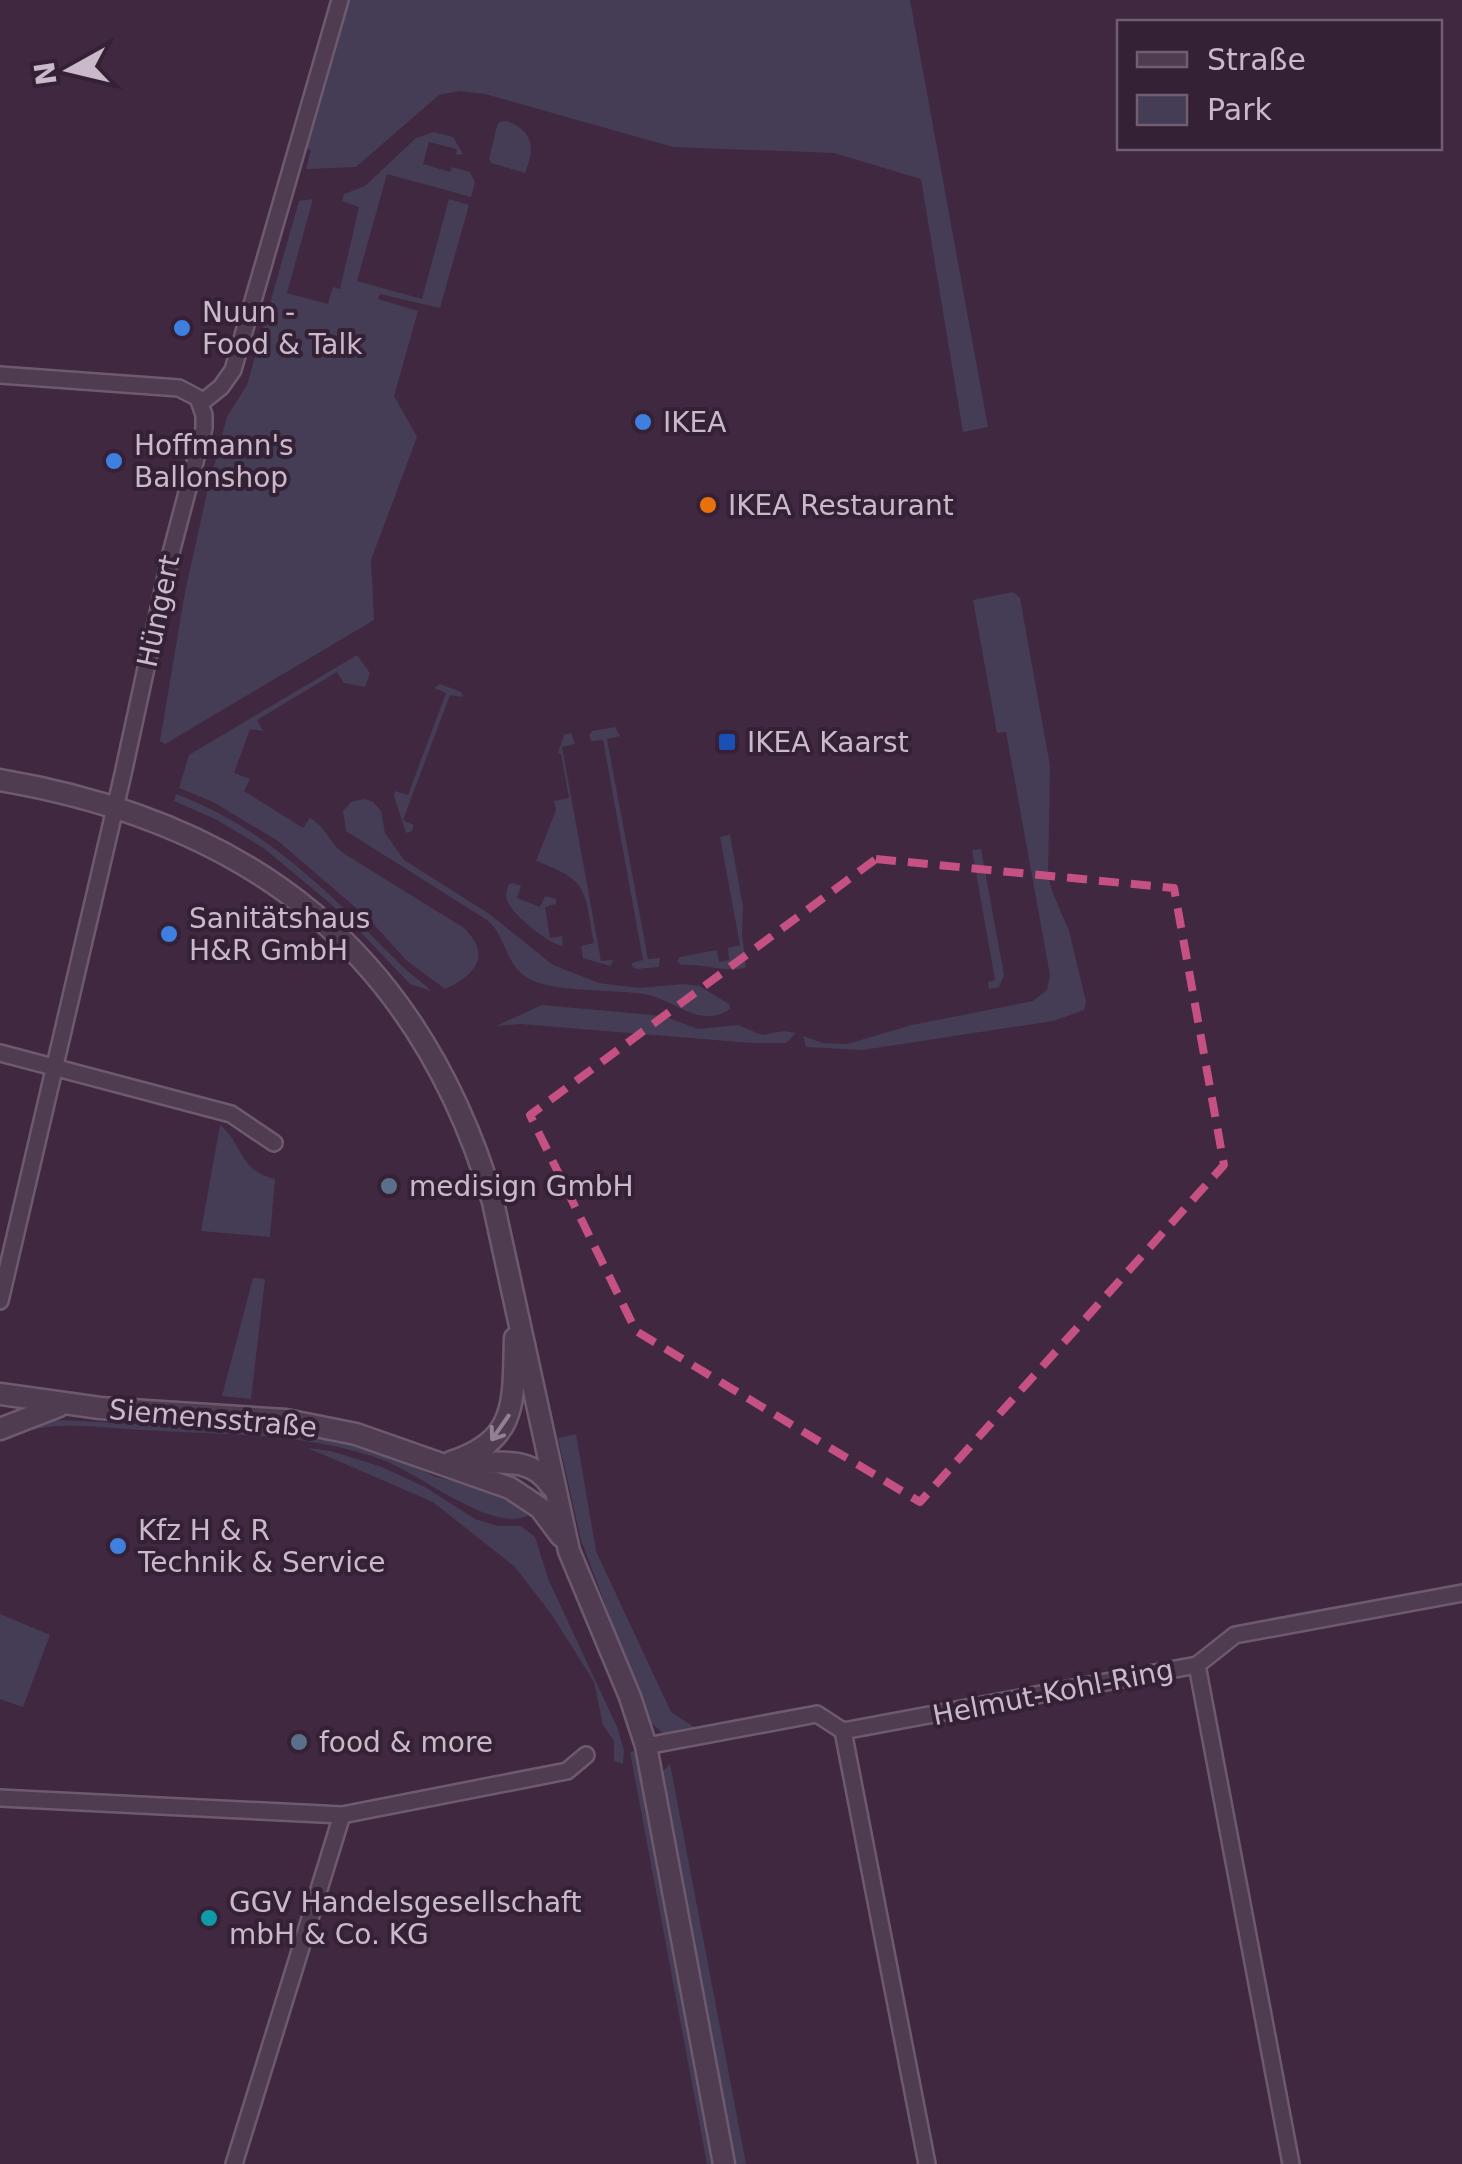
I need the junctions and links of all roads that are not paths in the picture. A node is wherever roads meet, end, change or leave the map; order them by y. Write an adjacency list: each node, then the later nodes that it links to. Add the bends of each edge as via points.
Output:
1 (340, 0): 3 (street, via 233,370)
2 (0, 374): 3 (street, via 180,388)
3 (201, 403): 5 (street, Hüngert, via 204,428)
4 (0, 780): 5 (street)
5 (116, 808): 7 (street, Hüngert); 10 (street, via 195,838 265,876 338,934 396,998 442,1070 478,1152)
6 (0, 1053): 7 (street)
7 (54, 1068): 8 (street, via 231,1114); 9 (street, Hüngert)
8 (274, 1142)
9 (0, 1301)
10 (516, 1301): 14 (street, one-way to 14, via 508,1419 486,1446); 15 (street)
11 (0, 1394): 12 (street, Siemensstraße)
12 (66, 1404): 13 (street); 14 (street, Siemensstraße, via 299,1422)
13 (0, 1429)
14 (453, 1467): 15 (street, Siemensstraße, via 522,1463 544,1474); 16 (street, Siemensstraße, via 530,1500)
15 (554, 1490): 16 (street)
16 (569, 1550): 20 (street)
17 (1462, 1593): 18 (street, via 1234,1635)
18 (1196, 1665): 19 (street, Helmut-Kohl-Ring); 27 (street, Helmut-Kohl-Ring)
19 (844, 1730): 20 (street, via 817,1714); 26 (street)
20 (646, 1746): 25 (street)
21 (586, 1755): 23 (street, via 567,1771)
22 (0, 1798): 23 (street)
23 (342, 1815): 24 (street)
24 (234, 2164)
25 (724, 2164)
26 (928, 2164)
27 (1291, 2164)

